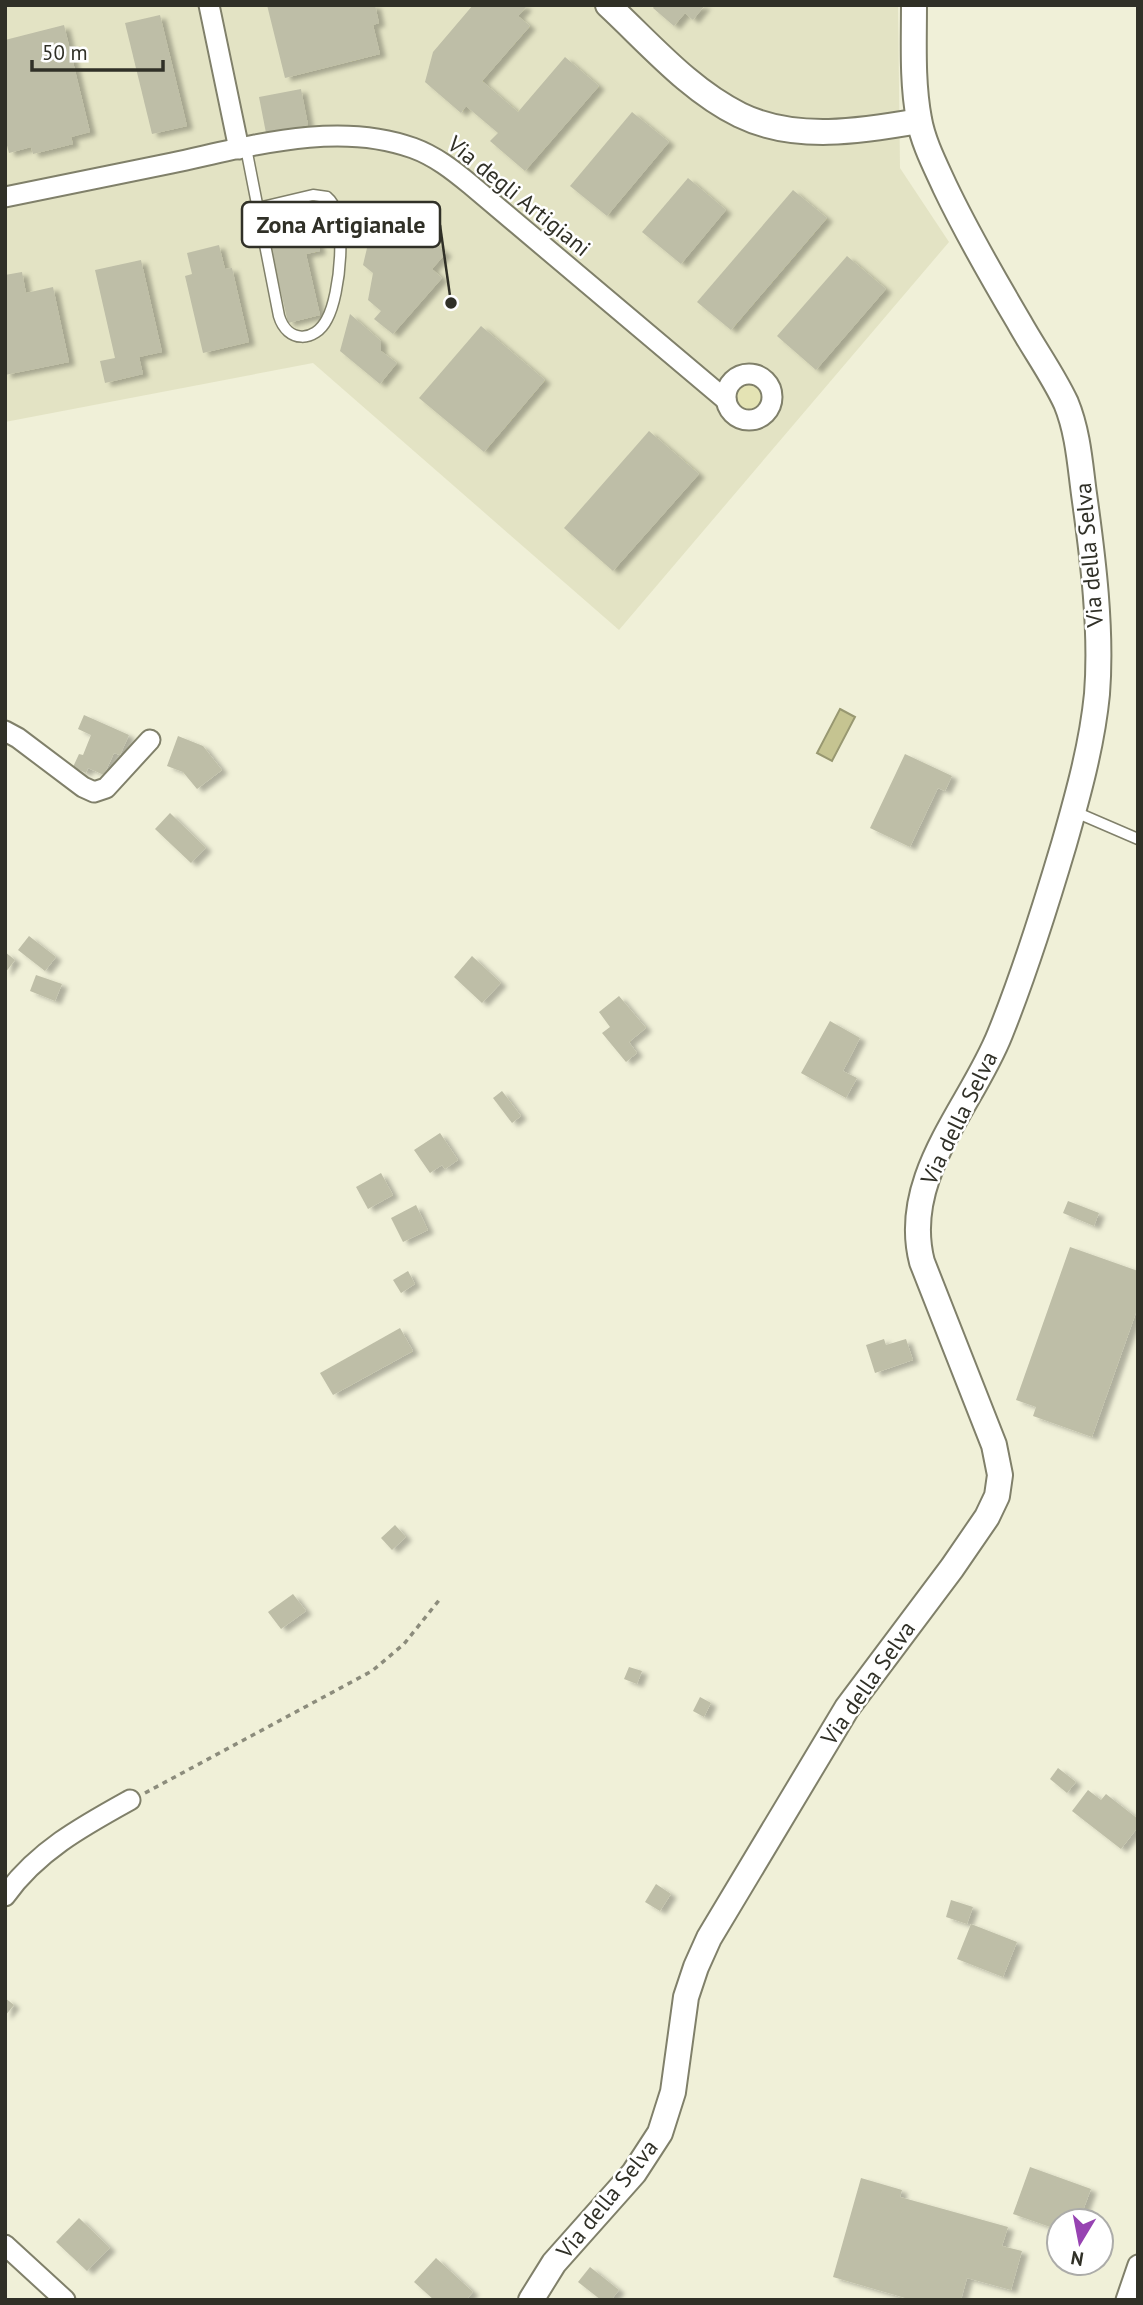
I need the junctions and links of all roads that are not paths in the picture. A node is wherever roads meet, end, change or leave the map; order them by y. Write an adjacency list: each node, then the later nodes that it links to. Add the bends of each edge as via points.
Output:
1 (209, 5): 5 (street)
2 (608, 5): 4 (street, via 689,80 752,120 779,128 827,131)
3 (914, 5): 4 (street, Via della Selva)
4 (919, 121): 11 (street, Via della Selva, via 954,205 1066,403 1074,431 1090,540 1098,669 1090,740)
5 (243, 148): 6 (street, Via degli Artigiani); 7 (lane); 8 (street, Via degli Artigiani, via 342,136 395,143 435,158)
6 (5, 197)
7 (258, 208): 7 (lane, via 280,322 293,336 313,334 327,321 331,307 341,252 336,208 327,197 313,195)
8 (726, 400)
9 (5, 731): 10 (street, via 94,792 108,786)
10 (150, 740)
11 (1073, 811): 12 (lane); 18 (street, Via della Selva, via 1041,921 999,1035 942,1143 918,1213 918,1245 925,1270 994,1445 1000,1475 997,1496 952,1568 841,1718 709,1938 686,1997 671,2101 656,2141 634,2173 554,2263)
12 (1138, 839)
13 (130, 1800): 14 (street, via 56,1844)
14 (5, 1896)
15 (5, 2245): 17 (street)
16 (1138, 2265): 19 (street)
17 (65, 2300)
18 (531, 2300)
19 (1126, 2300)

